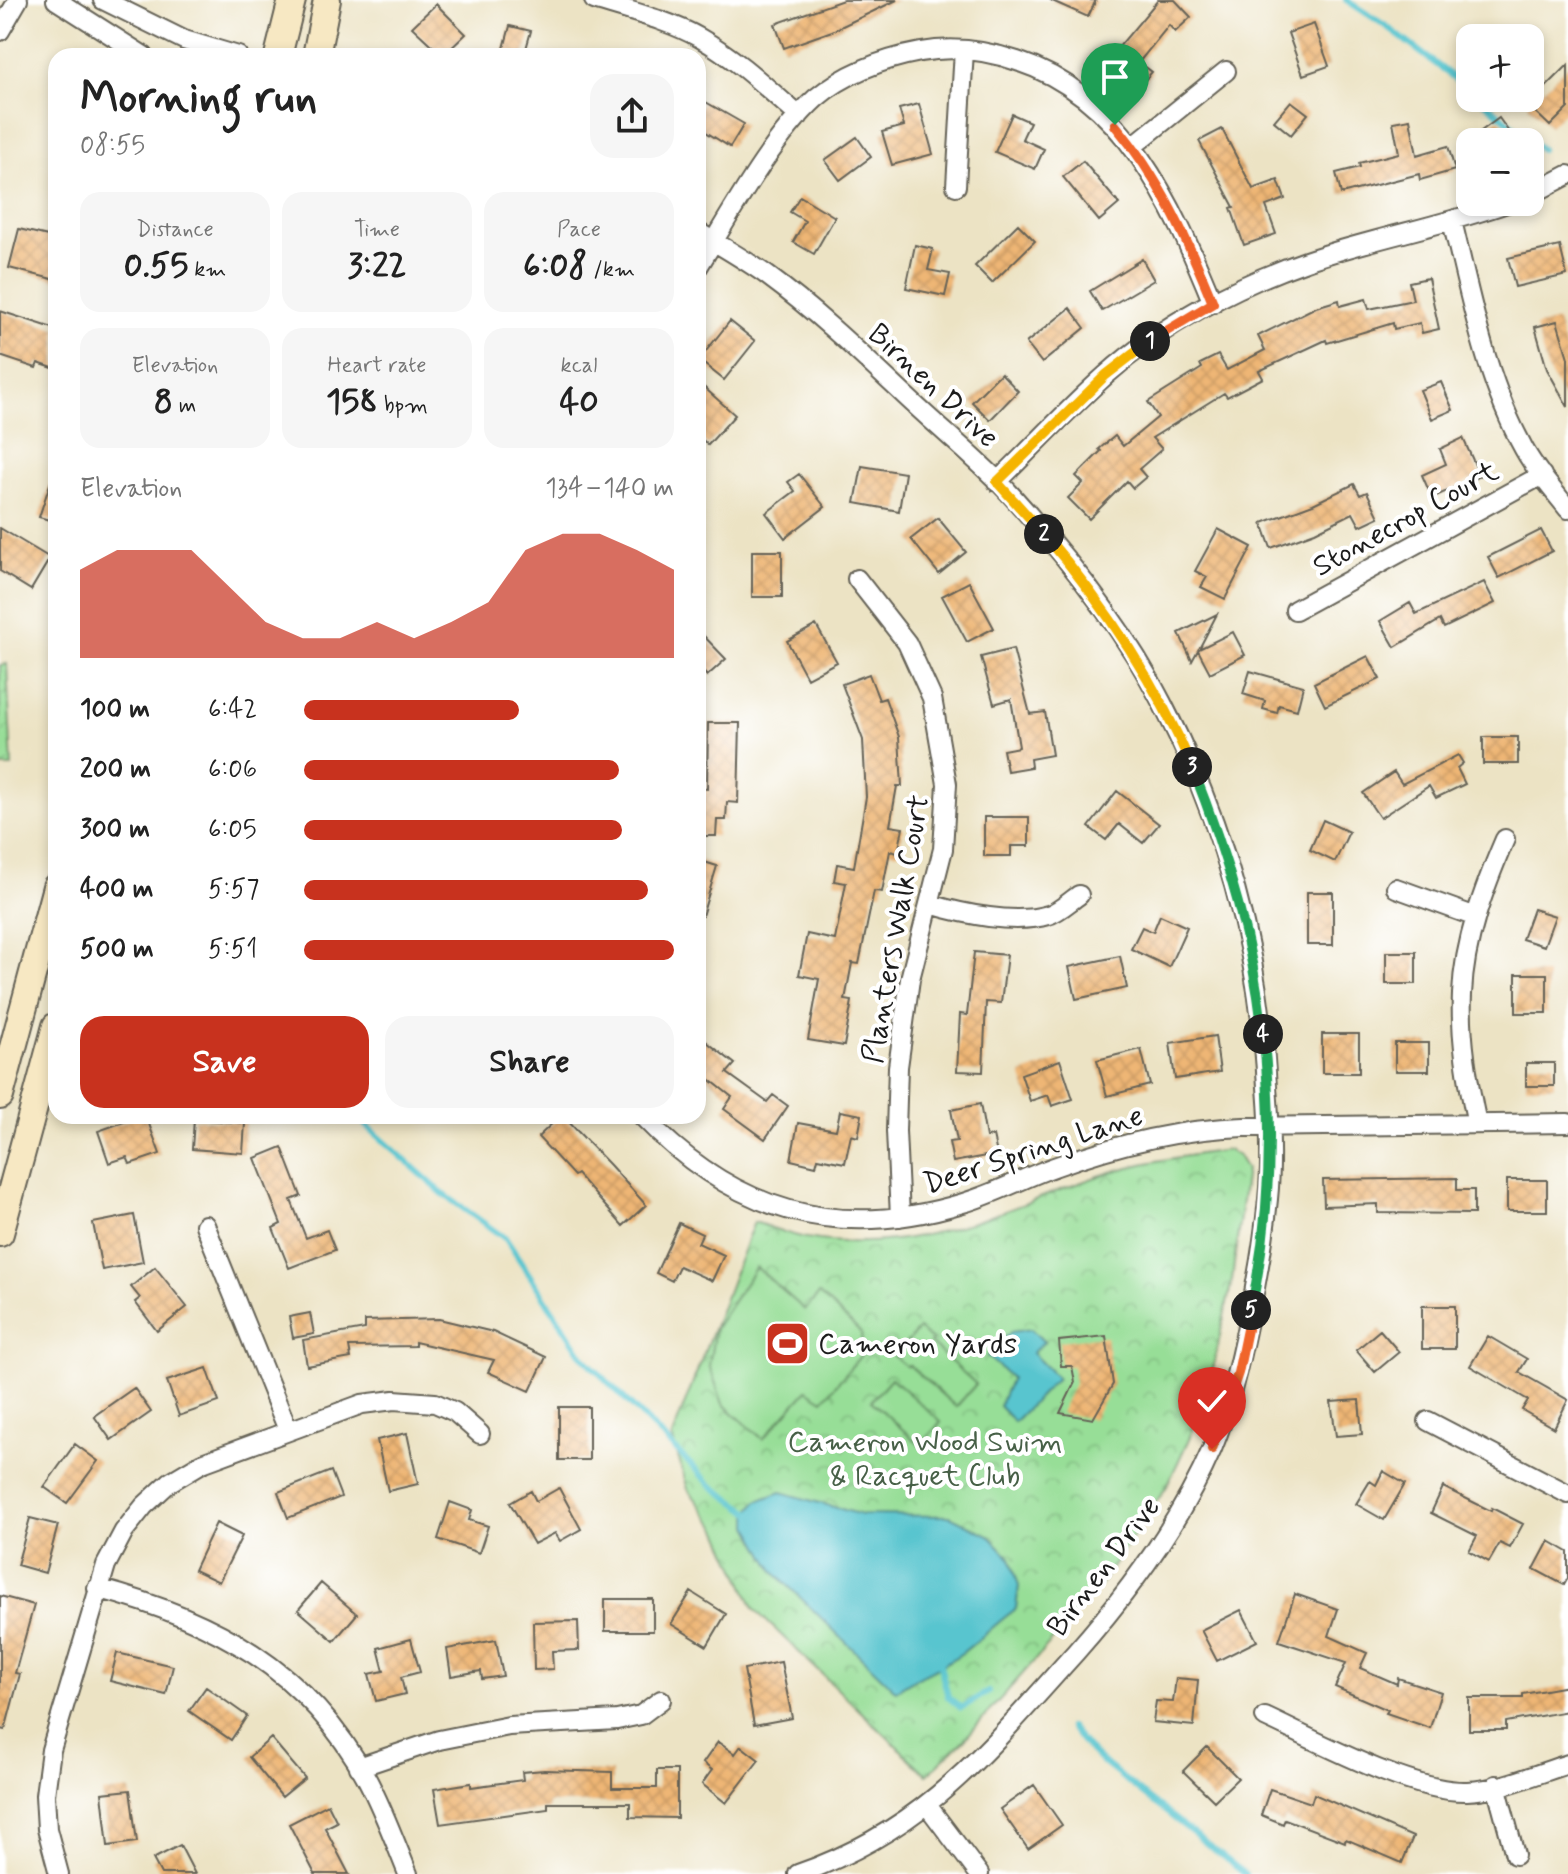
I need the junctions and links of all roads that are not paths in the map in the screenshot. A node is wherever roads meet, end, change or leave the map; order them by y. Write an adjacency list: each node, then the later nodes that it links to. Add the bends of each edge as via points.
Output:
1 (18, 0): 7 (street)
2 (56, 0): 8 (street)
3 (103, 0): 9 (street)
4 (292, 0): 10 (main road)
5 (327, 0): 11 (main road)
6 (594, 0): 14 (street, via 700,38 732,58)
7 (0, 31)
8 (131, 48)
9 (211, 48)
10 (280, 48)
11 (318, 48)
12 (964, 50): 14 (street, via 932,50 864,68 819,96); 15 (street, via 1000,55 1047,73 1101,111); 17 (street)
13 (1226, 71): 15 (street)
14 (799, 116): 21 (street)
15 (1133, 146): 22 (street, via 1181,229)
16 (1568, 175): 18 (street)
17 (956, 186)
18 (1544, 188)
19 (1467, 216): 20 (street)
20 (1452, 221): 22 (street, via 1303,262); 23 (street, via 1492,378)
21 (706, 237): 24 (street, Birnen Drive, via 774,280 830,327)
22 (1213, 303): 24 (street, via 1106,375)
23 (1542, 475): 25 (street); 27 (street, Stonecrop Court)
24 (997, 482): 39 (street, Birnen Drive, via 1086,585 1148,677 1191,763 1224,850 1249,940 1264,1037)
25 (1568, 509)
26 (857, 579): 31 (street, Planters Walk Court, via 907,643 938,719 946,823)
27 (1295, 610)
28 (1505, 839): 33 (street)
29 (1396, 888): 33 (street)
30 (1079, 895): 31 (street, via 1052,914 1032,917 973,915)
31 (930, 904): 40 (street, Planters Walk Court, via 910,979 898,1067)
32 (48, 917): 35 (main road)
33 (1476, 917): 38 (street, via 1462,994)
34 (48, 1056): 42 (main road)
35 (0, 1096)
36 (1568, 1123): 38 (street, Deer Spring Lane)
37 (650, 1124): 40 (street, Deer Spring Lane, via 711,1176 774,1206 845,1220)
38 (1477, 1124): 39 (street, Deer Spring Lane)
39 (1270, 1127): 40 (street, Deer Spring Lane, via 1196,1131 1127,1144 965,1203); 53 (street, Birnen Drive, via 1268,1198 1238,1373 1212,1449 1188,1497 1113,1609 982,1756)
40 (900, 1217)
41 (205, 1225): 44 (street)
42 (0, 1233)
43 (1428, 1421): 46 (street)
44 (288, 1430): 45 (street, via 362,1404 413,1400 455,1412); 47 (street, via 202,1463 170,1482 124,1531)
45 (480, 1434)
46 (1568, 1494)
47 (97, 1588): 51 (street, via 192,1618 251,1652 320,1712); 55 (street, via 46,1777 47,1829)
48 (661, 1700): 51 (street, via 641,1715 509,1726 439,1740)
49 (1265, 1717): 52 (street, via 1425,1786 1470,1791)
50 (1568, 1764): 52 (street)
51 (359, 1767): 56 (street)
52 (1496, 1785): 54 (street)
53 (927, 1805): 57 (street, Birnen Drive, via 865,1846); 58 (street)
54 (1515, 1855)
55 (59, 1874)
56 (408, 1874)
57 (798, 1874)
58 (979, 1874)

